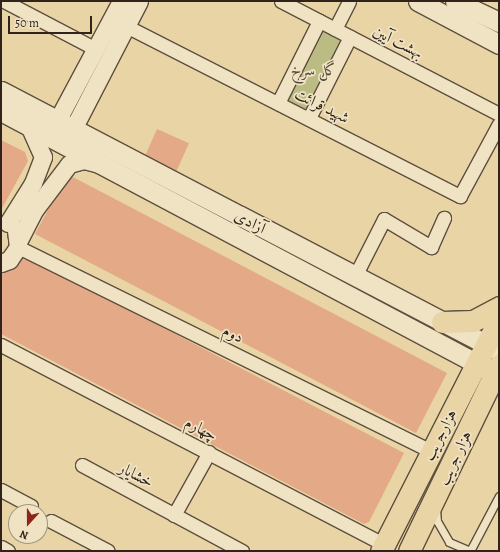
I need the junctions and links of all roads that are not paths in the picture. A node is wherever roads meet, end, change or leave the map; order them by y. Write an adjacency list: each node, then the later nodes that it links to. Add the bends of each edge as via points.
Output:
1 (4, 1): 14 (street)
2 (121, 1): 14 (street)
3 (139, 1): 10 (street)
4 (281, 1): 8 (street, بهشت آیین)
5 (349, 1): 11 (street)
6 (455, 1): 9 (main road)
7 (428, 3): 13 (main road)
8 (319, 21): 11 (street, بهشت آیین); 16 (street)
9 (499, 22)
10 (126, 26): 16 (street, شهید قرائت); 21 (street)
11 (335, 29): 12 (street, بهشت آیین)
12 (350, 37): 18 (street, بهشت آیین); 19 (street)
13 (499, 44)
14 (96, 49): 21 (street)
15 (1, 91): 21 (main road, آزادی)
16 (278, 103): 19 (street, شهید قرائت)
17 (1, 111): 22 (main road, آزادی)
18 (499, 114)
19 (309, 118): 20 (street, شهید قرائت, via 460,196)
20 (499, 124)
21 (65, 125): 24 (main road, آزادی)
22 (29, 126): 23 (main road, آزادی); 26 (street, via 43,157 33,183)
23 (110, 167): 24 (main road, آزادی); 27 (street, via 84,160 69,164 35,209)
24 (220, 216): 28 (main road, آزادی); 34 (main road, آزادی)
25 (444, 218): 28 (street, via 431,247 384,219)
26 (5, 221): 27 (street)
27 (10, 255): 37 (street, دوم)
28 (355, 276): 31 (main road, آزادی)
29 (499, 308): 31 (main road, via 473,321)
30 (499, 319): 33 (main road, هزارجریب)
31 (442, 322): 33 (main road, آزادی)
32 (1, 345): 36 (street, چهارم)
33 (492, 347): 34 (main road, هزارجریب)
34 (476, 364): 35 (main road, آزادی); 37 (main road, هزارجریب)
35 (497, 368): 40 (main road, هزار جریب)
36 (209, 452): 43 (street); 45 (street, چهارم)
37 (432, 452): 45 (main road, هزارجریب)
38 (82, 465): 43 (street, خشایار)
39 (1, 490): 42 (street)
40 (438, 495): 48 (main road, هزار جریب); 49 (lane, via 436,513 449,542)
41 (499, 496): 49 (lane)
42 (27, 504)
43 (174, 515): 47 (street, خشایار)
44 (51, 521): 46 (street)
45 (382, 548)
46 (108, 551)
47 (242, 551)
48 (410, 551)
49 (470, 551)

